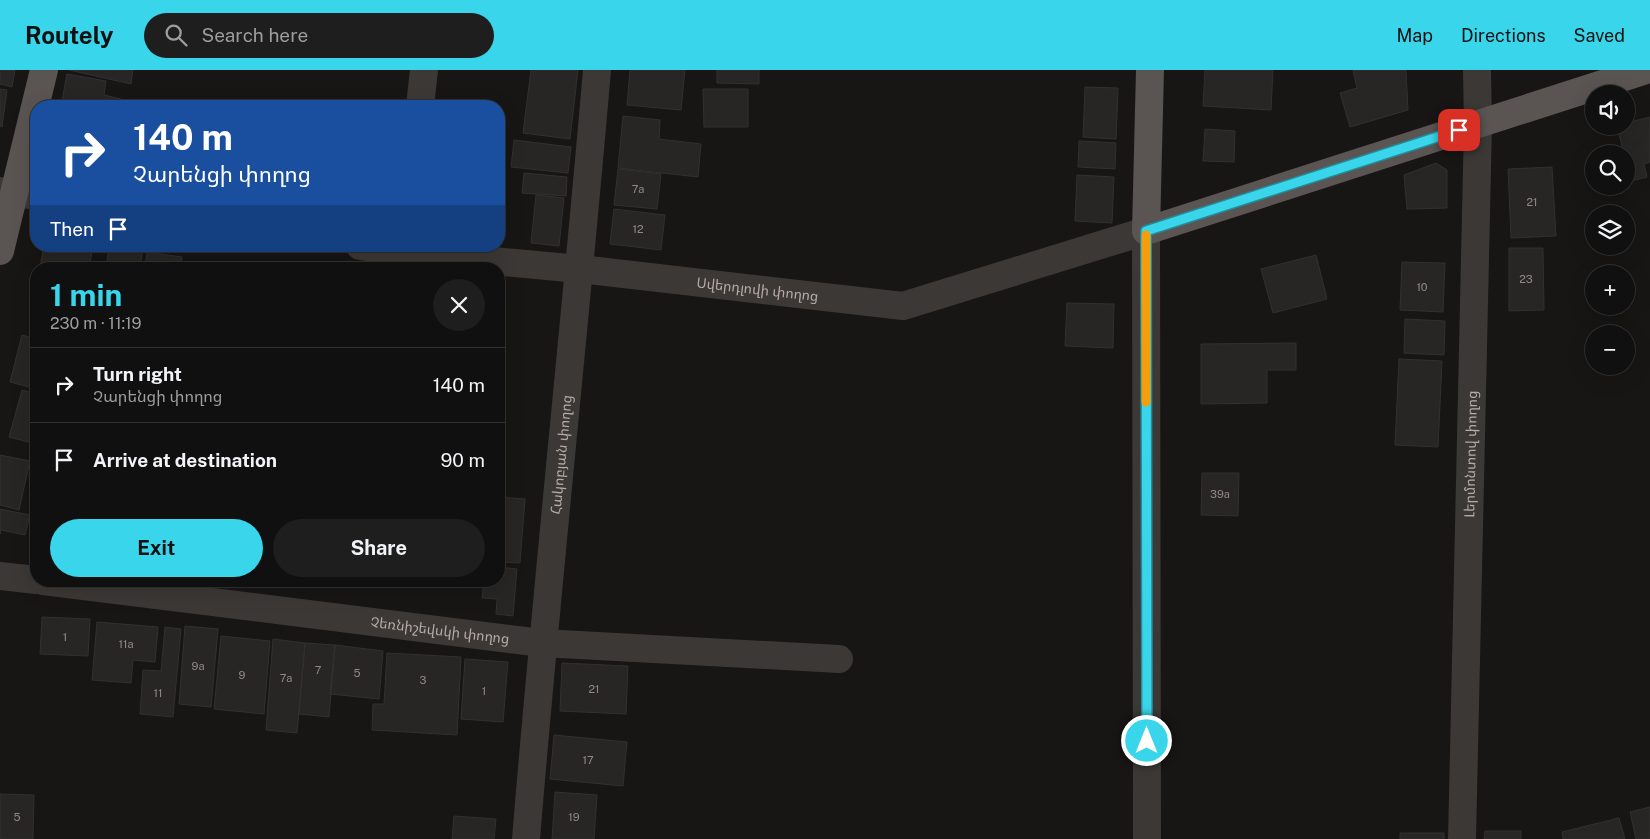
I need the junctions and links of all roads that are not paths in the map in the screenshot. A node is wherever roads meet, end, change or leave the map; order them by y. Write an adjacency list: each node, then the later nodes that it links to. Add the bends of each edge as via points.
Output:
1 (44, 70): 7 (main road)
2 (424, 70): 8 (street)
3 (597, 70): 15 (street, Հակոբյան փողոց)
4 (1150, 70): 12 (main road)
5 (1477, 70): 9 (street, Լերմոնտով փողոց)
6 (1646, 70): 9 (main road)
7 (37, 100)
8 (421, 100)
9 (1478, 124): 12 (main road); 23 (street, Լերմոնտով փողոց)
10 (30, 134): 11 (main road)
11 (17, 193): 13 (main road)
12 (1146, 231): 15 (street, Սվերդլովի փողոց, via 903,306); 22 (street)
13 (0, 251)
14 (423, 252): 15 (street, Սվերդլովի փողոց)
15 (580, 269): 19 (street, Հակոբյան փողոց)
16 (0, 576): 17 (street)
17 (30, 579)
18 (91, 587): 19 (street, Չեռնիշեվսկի փողոց)
19 (542, 643): 20 (street, Չեռնիշեվսկի փողոց); 21 (street, Հակոբյան փողոց)
20 (839, 658)
21 (526, 839)
22 (1147, 839)
23 (1462, 839)

